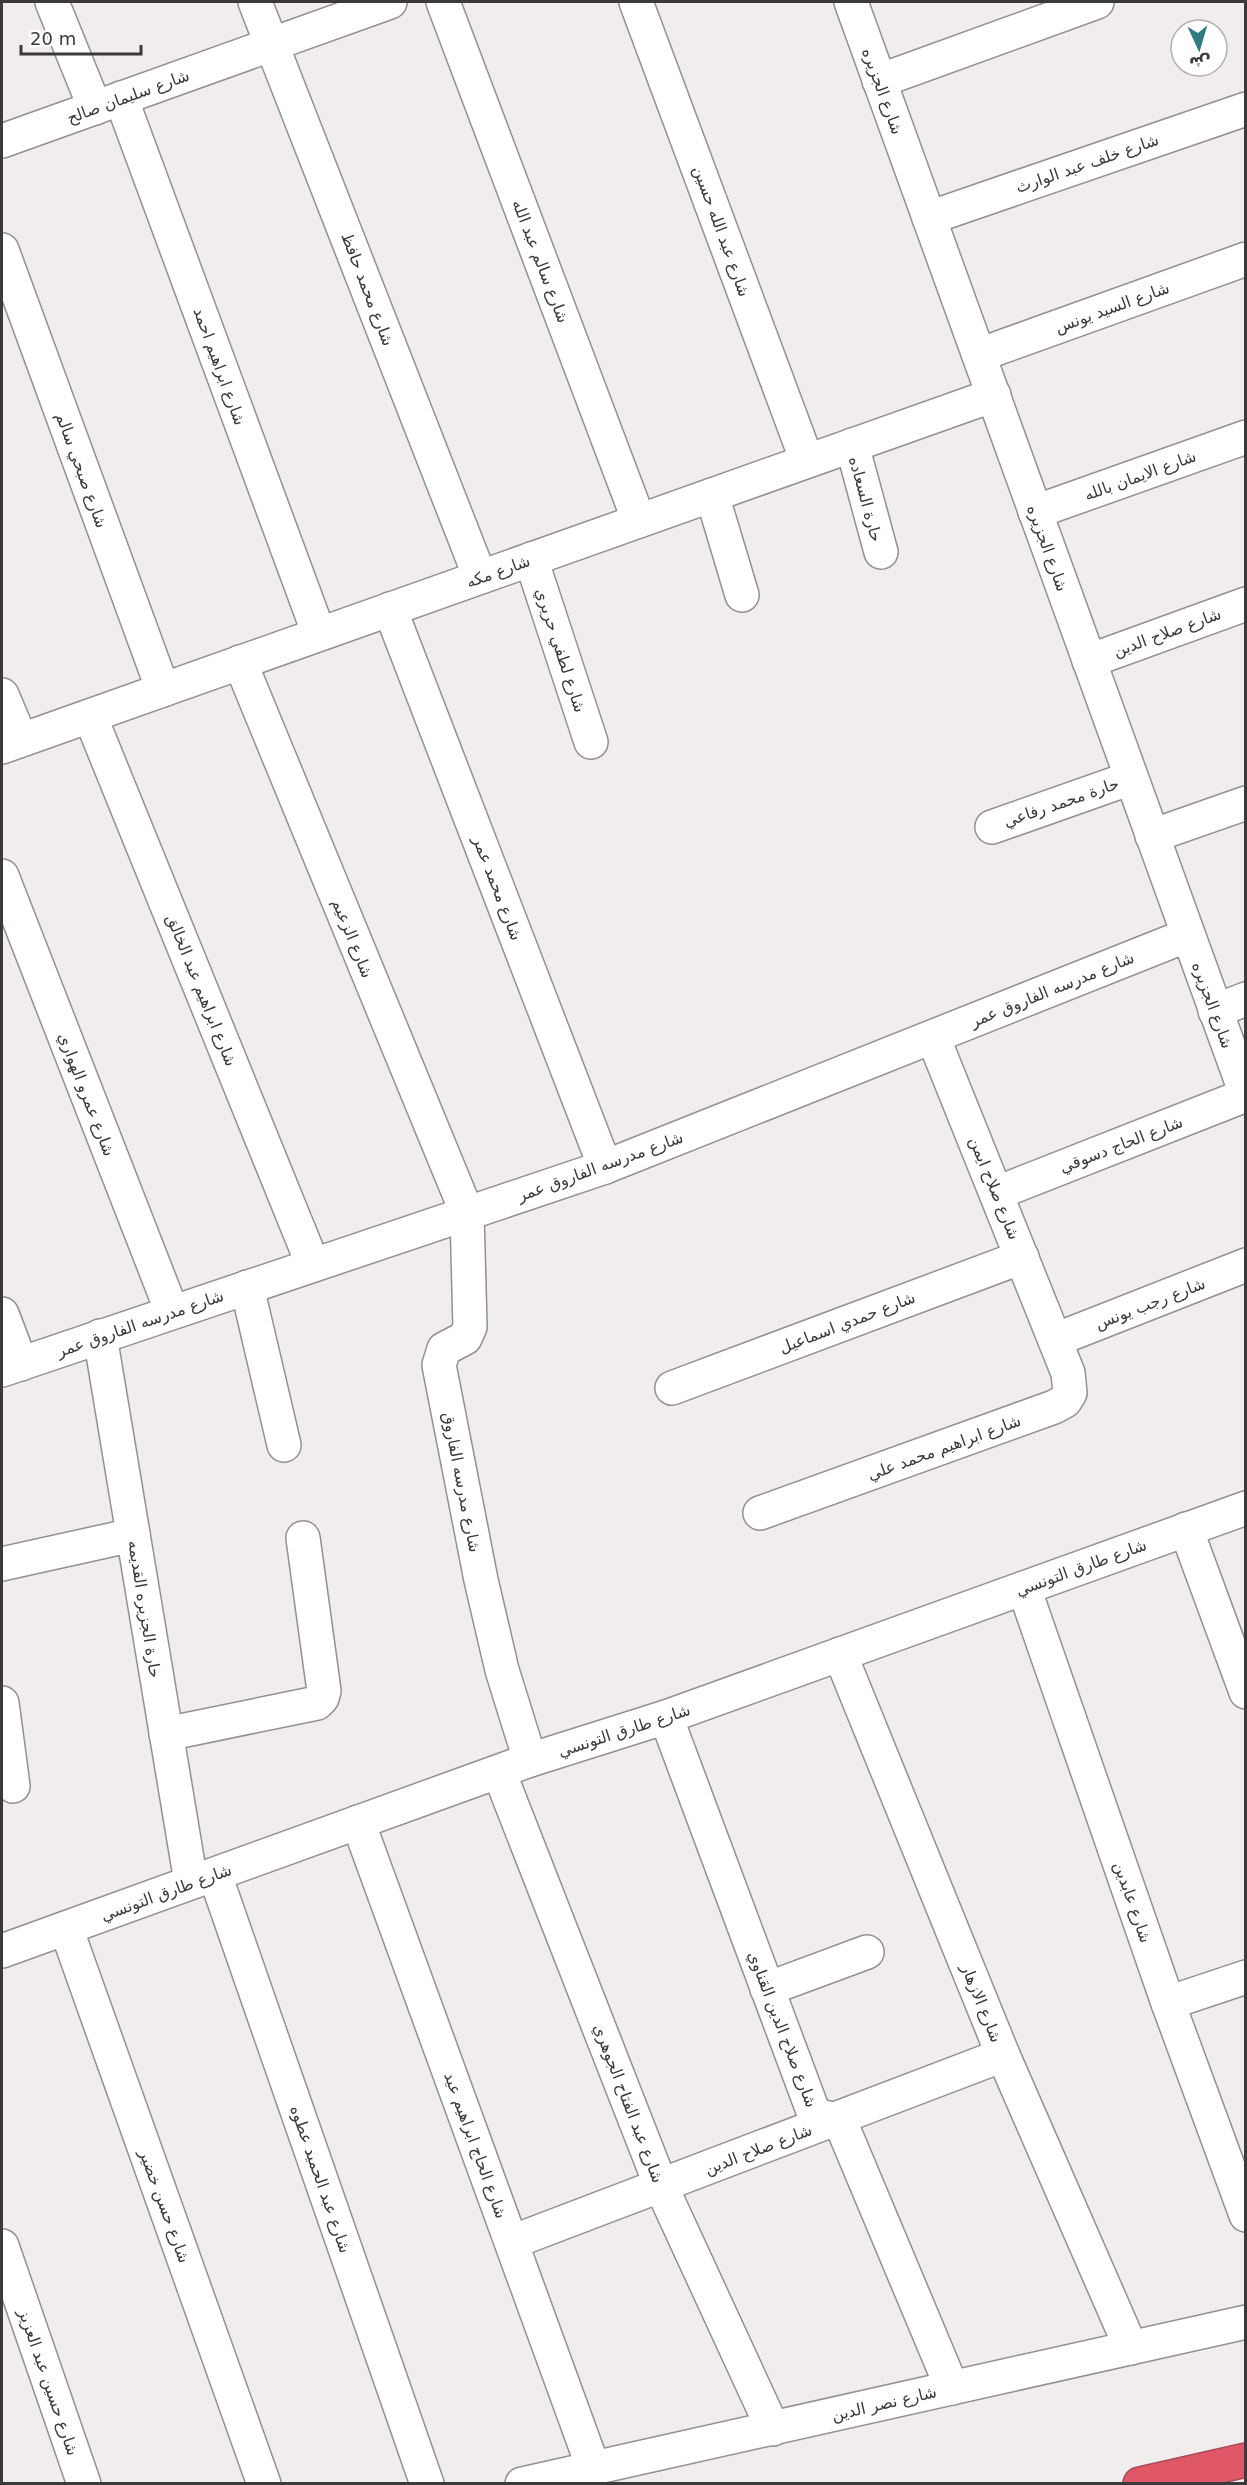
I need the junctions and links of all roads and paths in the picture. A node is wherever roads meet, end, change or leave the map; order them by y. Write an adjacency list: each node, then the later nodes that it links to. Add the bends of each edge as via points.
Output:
1 (52, 2): 10 (street, شارع ابراهيم احمد)
2 (255, 2): 8 (street, شارع محمد حافظ)
3 (390, 2): 8 (street, شارع سليمان صالح)
4 (443, 2): 23 (street, شارع سالم عبد الله)
5 (636, 2): 20 (street, شارع عبد الله حسين)
6 (850, 2): 9 (street, شارع الجزيره)
7 (1097, 2): 9 (street)
8 (273, 44): 10 (street, شارع سليمان صالح); 26 (street, شارع محمد حافظ)
9 (879, 81): 13 (street, شارع الجزيره)
10 (108, 103): 12 (street, شارع سليمان صالح); 30 (street, شارع ابراهيم احمد)
11 (1245, 109): 13 (street, شارع خلف عبد الوارث)
12 (2, 141)
13 (929, 218): 16 (street, شارع الجزيره)
14 (2, 250): 33 (street, شارع صبحي سالم)
15 (1245, 259): 16 (street, شارع السيد يونس)
16 (979, 355): 17 (street, شارع الجزيره)
17 (994, 395): 19 (street, شارع مكه); 22 (street, شارع الجزيره)
18 (1245, 437): 22 (street, شارع الايمان بالله)
19 (852, 445): 20 (street, شارع مكه); 24 (street, حارة السعاده)
20 (807, 461): 21 (street, شارع مكه)
21 (712, 495): 23 (street, شارع مكه); 27 (street)
22 (1035, 512): 31 (street, شارع الجزيره)
23 (639, 521): 25 (street, شارع مكه)
24 (881, 552)
25 (531, 559): 26 (street, شارع مكه); 36 (street, شارع لطفي حريري)
26 (480, 577): 29 (street, شارع مكه)
27 (742, 595)
28 (1245, 604): 31 (street, شارع صلاح الدين)
29 (390, 609): 30 (street, شارع مكه); 48 (street, شارع محمد عمر)
30 (319, 634): 32 (street, شارع مكه)
31 (1089, 661): 38 (street, شارع الجزيره)
32 (240, 662): 33 (street, شارع مكه); 50 (street, شارع الزعيم)
33 (163, 690): 35 (street, شارع مكه)
34 (2, 695): 37 (street)
35 (90, 716): 37 (street, شارع مكه); 52 (street, شارع ابراهيم عبد الخالق)
36 (591, 742)
37 (11, 743)
38 (1131, 778): 40 (street, حارة محمد رفاعي); 41 (street, شارع الجزيره)
39 (1245, 803): 41 (street)
40 (992, 827)
41 (1152, 836): 43 (street, شارع الجزيره)
42 (2, 876): 55 (street, شارع عمرو الهواري)
43 (1188, 935): 45 (street, شارع الجزيره); 46 (street, شارع مدرسه الفاروق عمر)
44 (1245, 999): 45 (street)
45 (1215, 1011): 47 (street, شارع الجزيره)
46 (933, 1036): 48 (street, شارع مدرسه الفاروق عمر); 49 (street, شارع صلاح ايمن)
47 (1245, 1095): 49 (street, شارع الحاج دسوقي)
48 (605, 1167): 50 (street, شارع مدرسه الفاروق عمر)
49 (997, 1193): 51 (street, شارع صلاح ايمن)
50 (467, 1213): 52 (street, شارع مدرسه الفاروق عمر); 74 (street, شارع مدرسه الفاروق, via 470,1327 465,1338 444,1349 439,1365 486,1602)
51 (1023, 1257): 58 (street, شارع صلاح ايمن); 60 (street, شارع حمدي اسماعيل)
52 (313, 1265): 54 (street, شارع مدرسه الفاروق عمر)
53 (1245, 1265): 58 (street, شارع رجب يونس)
54 (247, 1287): 55 (street, شارع مدرسه الفاروق عمر); 61 (street)
55 (172, 1312): 57 (street, شارع مدرسه الفاروق عمر)
56 (2, 1314): 59 (street)
57 (100, 1336): 59 (street, شارع مدرسه الفاروق عمر); 65 (street, حارة الجزيره القديمه)
58 (1055, 1340): 63 (street, شارع ابراهيم محمد علي, via 1071,1383 1065,1401)
59 (11, 1367)
60 (672, 1388)
61 (284, 1445)
62 (1245, 1508): 64 (street, شارع طارق التونسي)
63 (760, 1513)
64 (1186, 1529): 68 (street, شارع طارق التونسي); 70 (street)
65 (133, 1535): 67 (street); 73 (street, حارة الجزيره القديمه)
66 (303, 1538): 73 (street, via 322,1698 317,1703)
67 (2, 1564)
68 (1024, 1588): 69 (street, شارع طارق التونسي); 84 (street, شارع عابدين)
69 (840, 1654): 72 (street, شارع طارق التونسي); 85 (street, شارع الازهار)
70 (1245, 1692)
71 (2, 1703): 76 (street)
72 (666, 1717): 74 (street, شارع طارق التونسي); 83 (street, شارع صلاح الدين القناوي)
73 (166, 1734): 78 (street, حارة الجزيره القديمه)
74 (530, 1760): 75 (street, شارع طارق التونسي)
75 (499, 1772): 77 (street, شارع طارق التونسي); 87 (street, شارع عبد الفتاح الجوهري)
76 (13, 1785)
77 (358, 1822): 78 (street, شارع طارق التونسي); 89 (street, شارع الحاج ابراهيم عيد)
78 (203, 1878): 79 (street, شارع طارق التونسي); 99 (street, شارع عبد الحميد عطوه)
79 (66, 1928): 80 (street, شارع طارق التونسي); 98 (street, شارع حسن خضير)
80 (2, 1951)
81 (867, 1952): 83 (street)
82 (1245, 1977): 84 (street)
83 (767, 1989): 86 (street, شارع صلاح الدين القناوي, via 813,2111)
84 (1168, 2003): 88 (street, شارع عابدين)
85 (1003, 2055): 86 (street, شارع صلاح الدين); 92 (street, شارع الازهار)
86 (837, 2119): 87 (street, شارع صلاح الدين); 93 (street, شارع صلاح الدين القناوي)
87 (661, 2186): 89 (street, شارع صلاح الدين); 94 (street, شارع عبد الفتاح الجوهري)
88 (1245, 2215)
89 (512, 2242): 96 (street, شارع الحاج ابراهيم عيد)
90 (2, 2246): 97 (street, شارع حسين عبد العزيز)
91 (1245, 2322): 92 (street, شارع نصر الدين)
92 (1131, 2348): 93 (street, شارع نصر الدين)
93 (952, 2388): 94 (street, شارع نصر الدين)
94 (773, 2428): 96 (street, شارع نصر الدين)
95 (1245, 2460): 101 (highway)
96 (593, 2467): 100 (street, شارع نصر الدين)
97 (84, 2484)
98 (264, 2484)
99 (427, 2484)
100 (522, 2484)
101 (1140, 2484)

